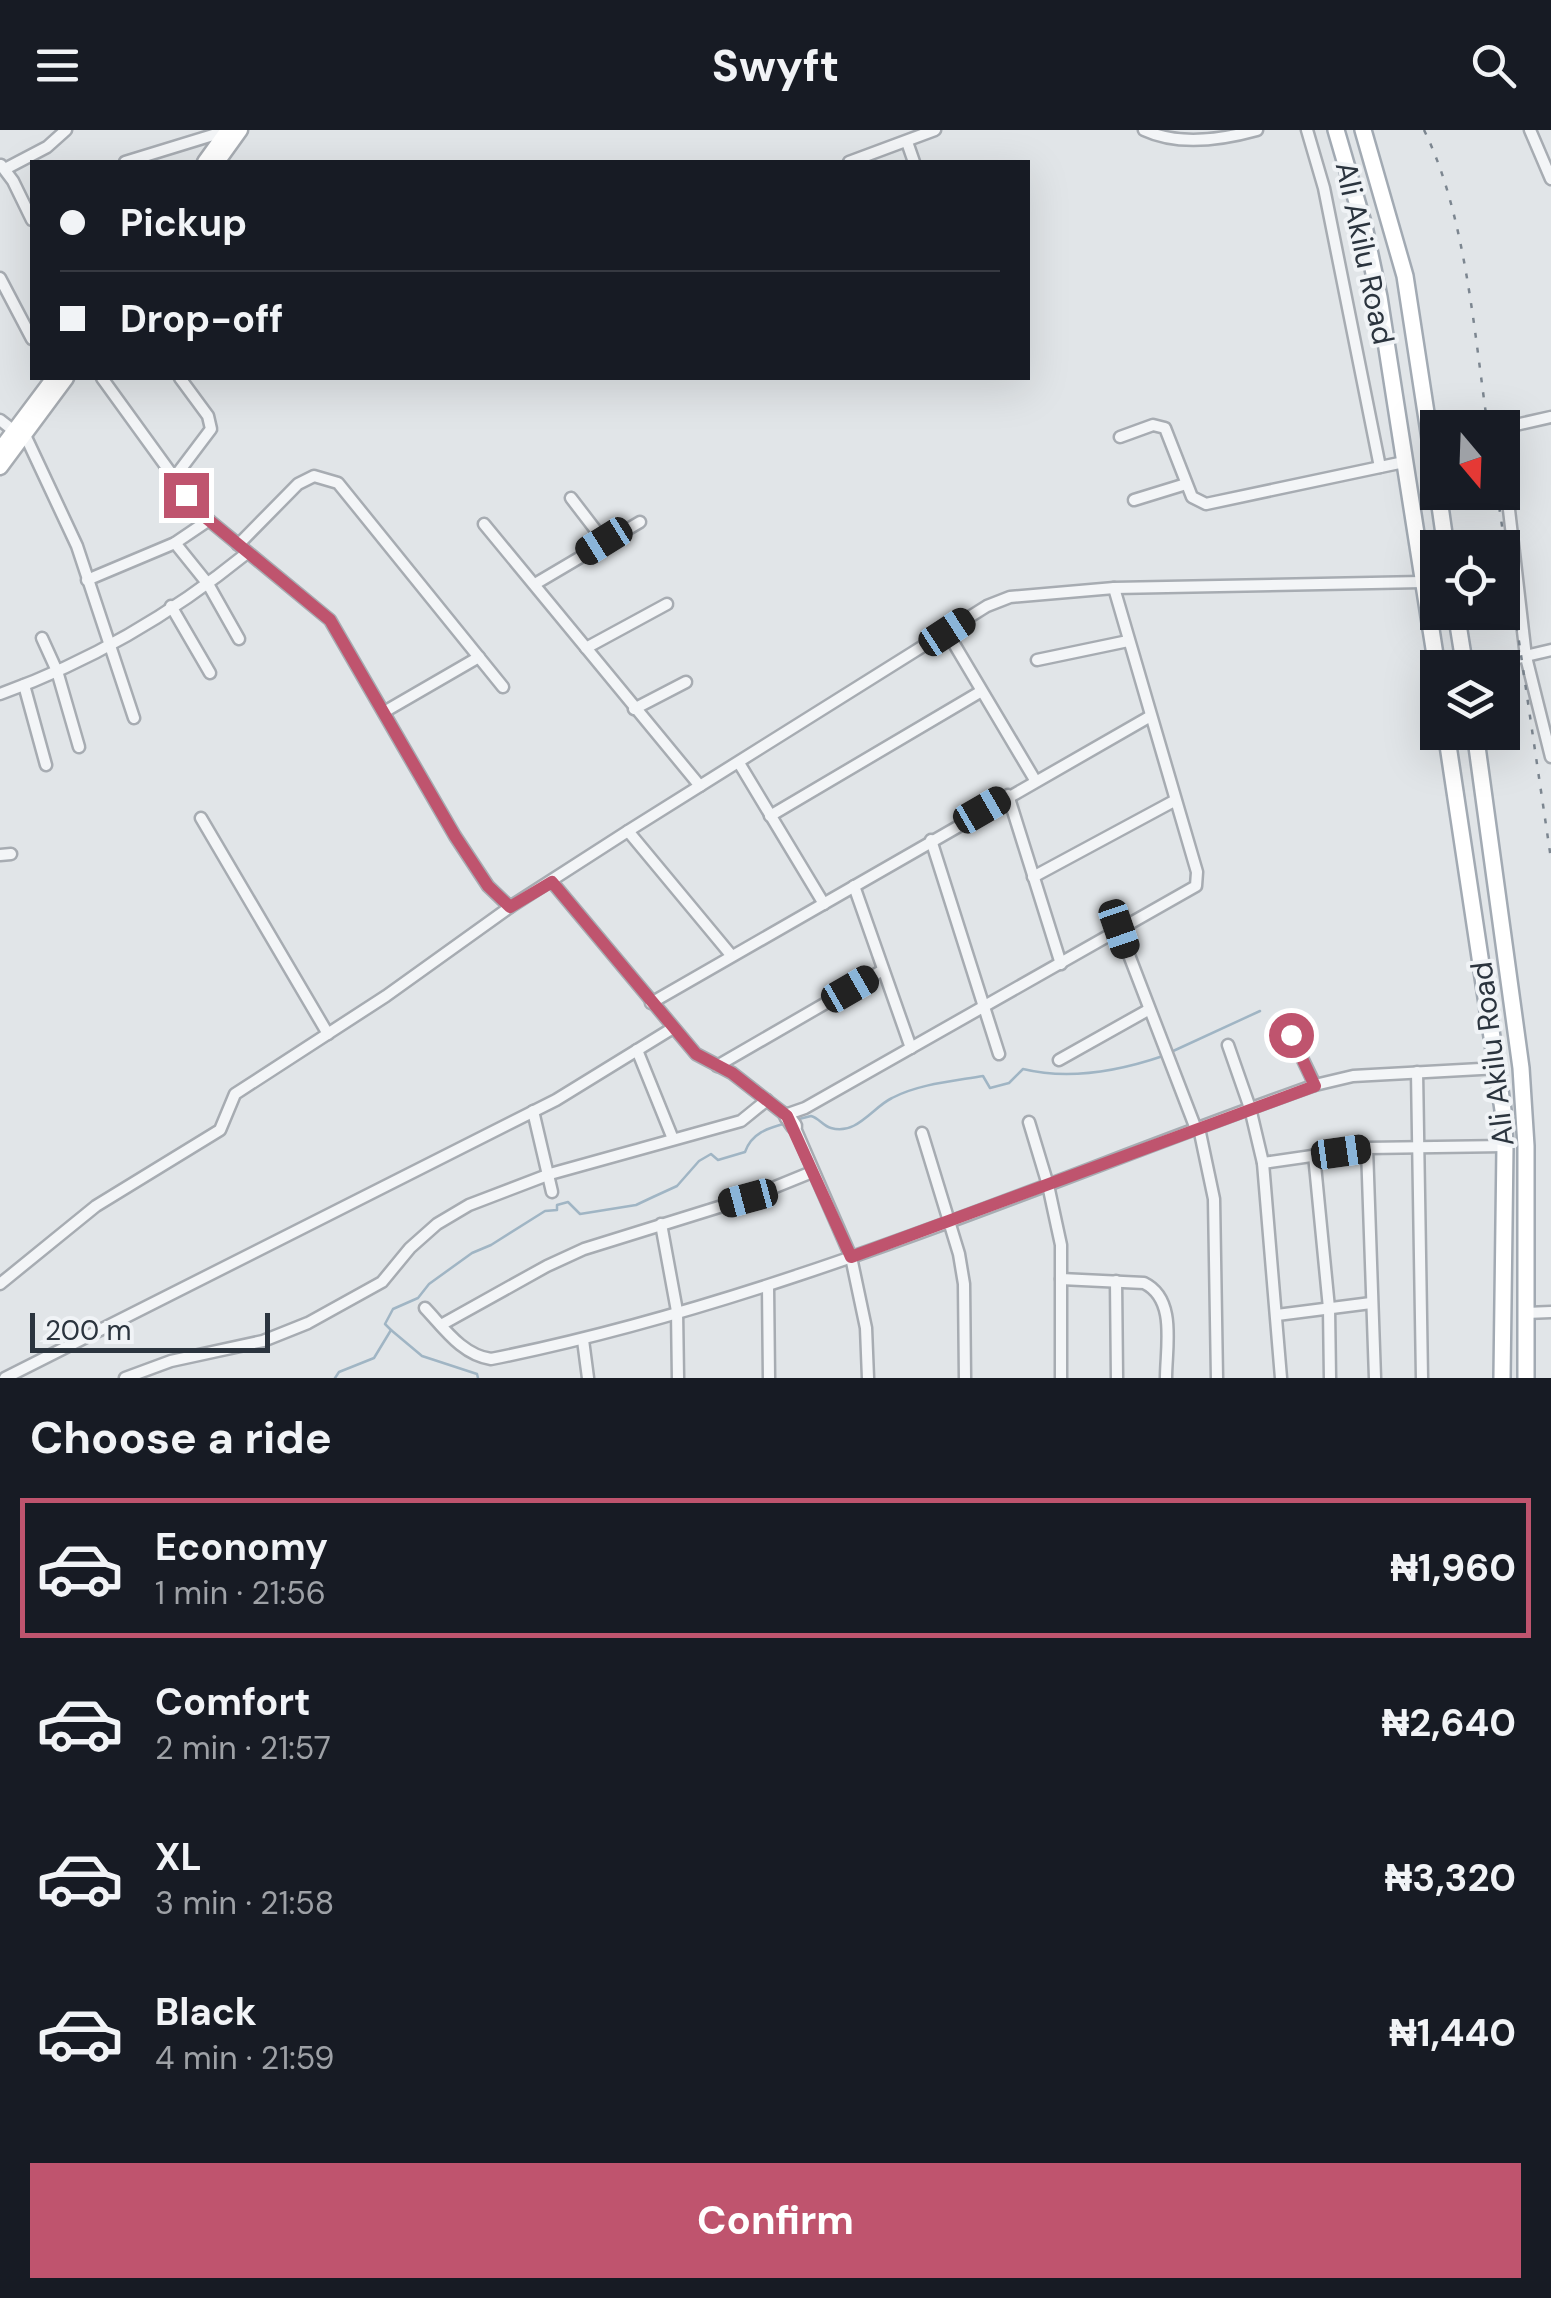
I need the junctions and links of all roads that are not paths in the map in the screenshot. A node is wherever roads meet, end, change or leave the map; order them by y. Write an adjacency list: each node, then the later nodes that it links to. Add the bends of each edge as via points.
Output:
1 (240, 130): 14 (street)
2 (935, 130): 11 (street)
3 (1144, 130): 4 (street, via 1182,140)
4 (1257, 130)
5 (1307, 130): 35 (street)
6 (1336, 130): 33 (main road, Ali Akilu Road, via 1380,298)
7 (1363, 130): 26 (main road, Ali Akilu Road, via 1406,276)
8 (1530, 130): 18 (street)
9 (63, 131): 17 (street, via 47,146)
10 (228, 131): 12 (street); 13 (street)
11 (907, 142): 15 (street); 16 (street)
12 (132, 160)
13 (206, 160)
14 (219, 160)
15 (855, 160)
16 (913, 160)
17 (2, 166): 19 (street)
18 (1551, 178)
19 (30, 216)
20 (0, 278): 21 (street)
21 (30, 334)
22 (53, 380): 30 (street)
23 (64, 380): 30 (street)
24 (103, 380): 36 (street)
25 (181, 380): 36 (street, via 211,429)
26 (1426, 410)
27 (1551, 417): 29 (street)
28 (0, 420): 30 (street)
29 (1520, 424)
30 (20, 433): 32 (street); 34 (street); 48 (street, via 77,546)
31 (1120, 438): 37 (street, via 1165,428)
32 (0, 450)
33 (1404, 462): 35 (street); 47 (main road, Ali Akilu Road)
34 (0, 467)
35 (1380, 467): 37 (street, via 1206,504)
36 (174, 478): 41 (street)
37 (1186, 484): 39 (street)
38 (571, 498): 44 (street)
39 (1134, 500)
40 (1509, 510): 62 (street)
41 (209, 520): 45 (street); 46 (street)
42 (640, 522): 44 (street)
43 (484, 524): 51 (street)
44 (604, 541): 51 (street)
45 (175, 542): 48 (street); 50 (street)
46 (242, 549): 50 (street); 63 (street, via 298,484 314,476 338,483); 74 (street, via 330,620)
47 (1420, 569)
48 (87, 580): 59 (street)
49 (1420, 582): 52 (street)
50 (208, 584): 54 (street); 57 (street)
51 (535, 584): 60 (street)
52 (1114, 588): 55 (street, via 1010,597); 58 (street)
53 (667, 604): 60 (street)
54 (172, 606): 59 (street); 67 (street)
55 (947, 632): 71 (street); 81 (street)
56 (42, 638): 66 (street)
57 (240, 639)
58 (1128, 641): 65 (street); 75 (street)
59 (111, 644): 66 (street); 76 (street)
60 (586, 648): 73 (street)
61 (1551, 650): 62 (street)
62 (1526, 656): 64 (street); 80 (street)
63 (479, 657): 70 (street); 74 (street)
64 (1520, 657)
65 (1038, 660)
66 (57, 671): 69 (street); 77 (street)
67 (210, 672)
68 (686, 682): 73 (street)
69 (24, 685): 72 (street); 82 (street)
70 (503, 687)
71 (980, 692): 83 (street); 89 (street)
72 (0, 694)
73 (634, 709): 84 (street)
74 (384, 712): 97 (street, via 455,836)
75 (1149, 716): 83 (street); 86 (street)
76 (134, 718)
77 (79, 747)
78 (1449, 750): 88 (main road, Ali Akilu Road)
79 (1477, 750): 87 (main road, Ali Akilu Road)
80 (1551, 757)
81 (738, 763): 84 (street); 89 (street)
82 (46, 765)
83 (1035, 780): 85 (street)
84 (700, 786): 91 (street)
85 (1008, 795): 92 (street); 93 (street)
86 (1174, 801): 93 (street); 98 (street, via 1196,886)
87 (1485, 805): 88 (main road); 145 (main road, Ali Akilu Road, via 1521,1068)
88 (1458, 810): 114 (main road, Ali Akilu Road)
89 (770, 816): 96 (street)
90 (201, 818): 106 (street)
91 (628, 830): 94 (street); 99 (street)
92 (931, 840): 95 (street); 103 (street)
93 (1034, 877): 100 (street)
94 (552, 882): 97 (street); 102 (street)
95 (854, 886): 96 (street); 101 (street)
96 (824, 904): 99 (street)
97 (510, 907): 106 (street)
98 (1119, 929): 100 (street); 104 (street)
99 (731, 955): 102 (street)
100 (1061, 964): 103 (street)
101 (883, 970): 109 (street); 113 (street)
102 (651, 1003): 105 (street)
103 (984, 1007): 109 (street); 111 (street)
104 (1148, 1010): 112 (street); 122 (street)
105 (672, 1028): 110 (street); 113 (street)
106 (328, 1034): 139 (street, via 235,1094 220,1130 96,1206)
107 (1291, 1035): 116 (street)
108 (1228, 1045): 118 (street)
109 (911, 1048): 120 (street)
110 (637, 1050): 119 (street); 124 (street)
111 (999, 1054)
112 (1059, 1060)
113 (718, 1066): 117 (street)
114 (1499, 1068): 115 (street); 126 (main road, Ali Akilu Road)
115 (1417, 1072): 116 (street); 125 (street)
116 (1315, 1086): 118 (street)
117 (767, 1100): 120 (street); 124 (street, via 741,1121)
118 (1250, 1108): 122 (street); 129 (street)
119 (533, 1111): 131 (street); 150 (street)
120 (789, 1119): 130 (street)
121 (1028, 1122): 132 (street)
122 (1197, 1128): 132 (street); 160 (street, via 1214,1199)
123 (922, 1133): 134 (street)
124 (673, 1139): 131 (street)
125 (1418, 1146): 126 (street); 127 (street); 164 (street)
126 (1505, 1146): 165 (main road, Ali Akilu Road)
127 (1367, 1148): 128 (street); 141 (street)
128 (1314, 1155): 129 (street); 143 (street)
129 (1263, 1163): 147 (street)
130 (812, 1172): 135 (street); 136 (street)
131 (550, 1174): 133 (street); 151 (street, via 437,1224 382,1282 308,1322 263,1341)
132 (1048, 1185): 134 (street); 137 (street)
133 (552, 1192)
134 (948, 1220): 136 (street); 156 (street, via 964,1284)
135 (661, 1224): 144 (street); 148 (street, via 584,1248)
136 (851, 1257): 140 (street); 155 (street)
137 (1062, 1279): 138 (street); 157 (street)
138 (1116, 1280): 158 (street); 159 (street, via 1144,1283 1162,1295)
139 (0, 1284)
140 (768, 1286): 144 (street); 154 (street)
141 (1370, 1303): 143 (street); 163 (street)
142 (425, 1308): 148 (street)
143 (1328, 1308): 147 (street); 162 (street)
144 (677, 1311): 149 (street); 153 (street)
145 (1526, 1312): 146 (street); 166 (main road, Ali Akilu Road)
146 (1551, 1312)
147 (1278, 1315): 161 (street)
148 (441, 1325): 149 (street, via 481,1358)
149 (583, 1340): 152 (street)
150 (5, 1378)
151 (125, 1378)
152 (588, 1378)
153 (678, 1378)
154 (769, 1378)
155 (868, 1378)
156 (965, 1378)
157 (1062, 1378)
158 (1117, 1378)
159 (1166, 1378)
160 (1217, 1378)
161 (1281, 1378)
162 (1330, 1378)
163 (1375, 1378)
164 (1422, 1378)
165 (1502, 1378)
166 (1526, 1378)

